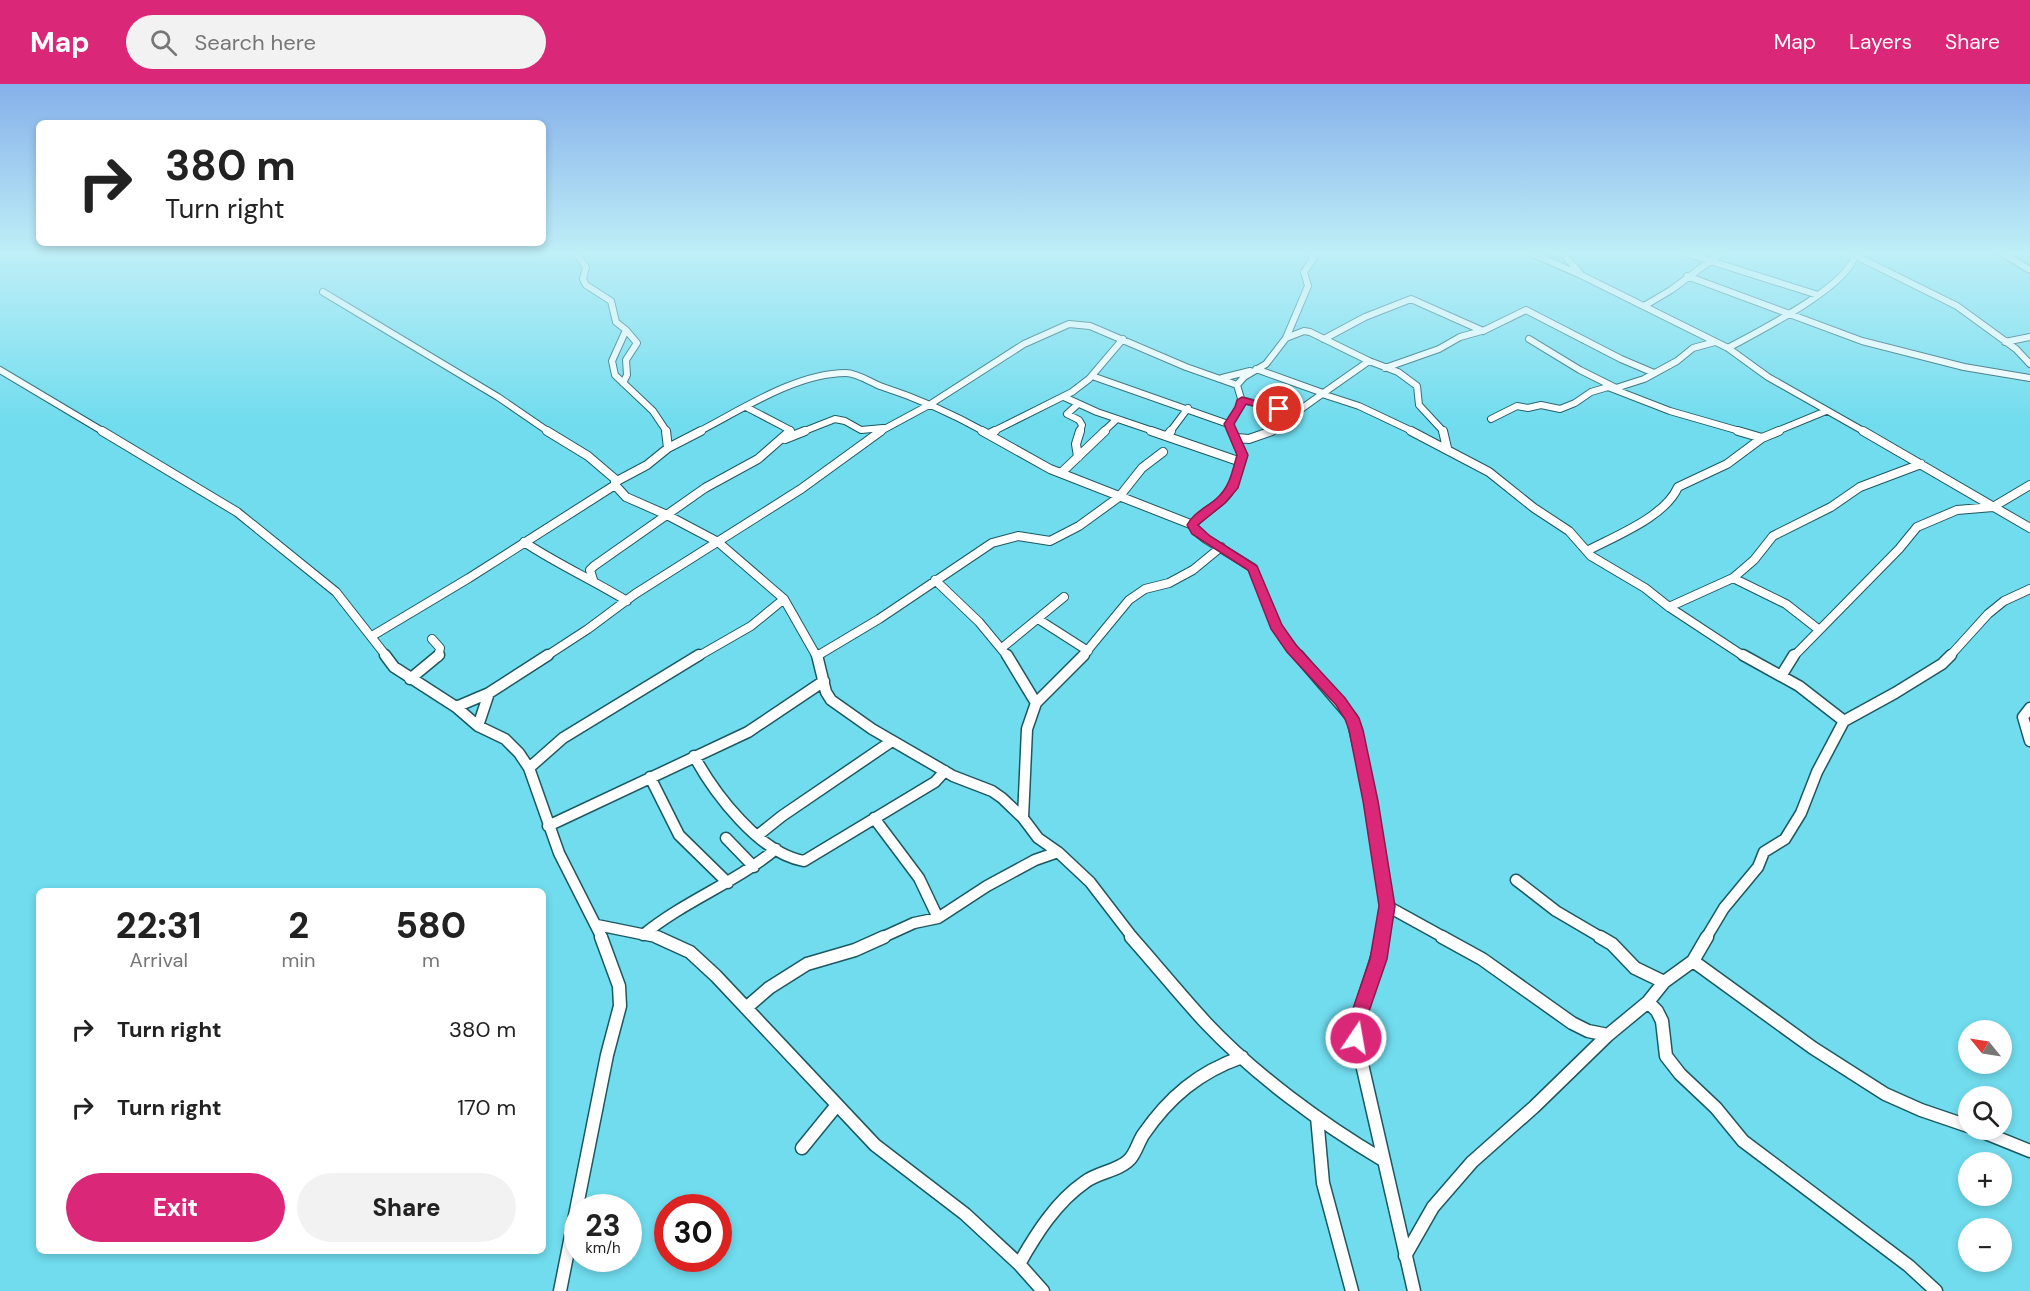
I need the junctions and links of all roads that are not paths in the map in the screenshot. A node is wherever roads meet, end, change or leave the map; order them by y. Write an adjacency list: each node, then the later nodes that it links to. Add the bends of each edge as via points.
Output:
1 (352, 309): 58 (street, via 498,397 603,468 615,479)
2 (613, 309): 11 (street, via 616,322)
3 (1298, 309): 14 (street)
4 (1384, 309): 16 (street)
5 (1436, 309): 12 (street)
6 (1651, 309): 18 (street)
7 (1774, 309): 10 (street)
8 (1797, 309): 10 (street)
9 (1962, 309): 19 (street)
10 (1789, 315): 20 (street); 29 (street, via 1902,353)
11 (626, 330): 30 (street, via 612,362); 30 (street, via 637,343 626,360)
12 (1483, 331): 23 (street); 26 (street, via 1526,310)
13 (2030, 337): 19 (street)
14 (1286, 338): 16 (street, via 1308,331); 25 (street, via 1266,364)
15 (1123, 339): 27 (street); 28 (street); 37 (street, via 1090,326 1069,324 1024,344)
16 (1324, 339): 21 (street)
17 (1529, 339): 32 (street)
18 (1715, 342): 20 (street); 26 (street, via 1693,348)
19 (2006, 342): 22 (street)
20 (1728, 348): 41 (street)
21 (1369, 361): 23 (street); 33 (street)
22 (2030, 364)
23 (1385, 368): 52 (street, via 1417,386 1419,405 1438,421 1448,437)
24 (0, 370): 79 (street, via 237,512 336,592)
25 (1254, 370): 28 (street); 31 (street); 33 (street)
26 (1654, 373): 32 (street)
27 (1092, 376): 34 (street); 40 (street)
28 (1222, 378): 31 (street)
29 (2030, 378)
30 (623, 383): 51 (street, via 659,417 668,437)
31 (1237, 385): 35 (street)
32 (1620, 389): 43 (street, via 1602,387 1560,408 1517,406); 49 (street, via 1674,412)
33 (1322, 393): 38 (street); 52 (street, via 1359,406)
34 (1064, 397): 36 (street); 46 (street)
35 (1242, 400): 38 (street, via 1273,408); 44 (street)
36 (1078, 404): 42 (street); 54 (street, via 1067,414 1082,425 1076,444)
37 (929, 405): 39 (street, via 898,390 844,373 794,384); 45 (street); 46 (street)
38 (1304, 406): 48 (street, via 1265,434 1254,439)
39 (746, 407): 50 (street, via 788,428); 51 (street)
40 (1188, 408): 44 (street); 47 (street)
41 (1826, 411): 49 (street); 56 (street)
42 (1117, 419): 47 (street); 54 (street)
43 (1491, 419)
44 (1231, 425): 48 (street)
45 (888, 426): 50 (street, via 866,431 835,419); 66 (street, via 801,489)
46 (989, 434): 57 (street)
47 (1168, 435): 55 (street)
48 (1236, 438): 55 (street, via 1243,455)
49 (1762, 438): 68 (street, via 1727,464 1678,487 1673,499 1641,523)
50 (785, 439): 62 (street)
51 (668, 448): 58 (street)
52 (1447, 448): 68 (street, via 1509,485 1533,508 1569,531)
53 (1163, 452): 60 (street, via 1142,468)
54 (1078, 457): 57 (street)
55 (1241, 462): 63 (street, via 1232,489)
56 (1921, 464): 61 (street); 69 (street, via 1860,487 1831,507 1773,536 1755,560)
57 (1060, 473): 60 (street)
58 (615, 485): 62 (street, via 626,497); 65 (street)
59 (2030, 485): 61 (street)
60 (1119, 497): 63 (street); 71 (street, via 1054,540 1018,536 992,543)
61 (1993, 507): 64 (street); 78 (street, via 1957,510 1917,527)
62 (667, 515): 66 (street); 70 (street, via 592,567)
63 (1193, 525): 67 (street)
64 (2030, 528)
65 (524, 542): 70 (street, via 559,565); 79 (street)
66 (718, 542): 74 (street); 75 (street)
67 (1221, 547): 82 (street, via 1193,570 1169,583 1145,589 1129,600); 109 (street, via 1253,568 1276,626 1352,718 1371,801)
68 (1587, 551): 76 (street)
69 (1733, 578): 76 (street); 78 (street, via 1786,604)
70 (593, 580): 75 (street)
71 (935, 580): 81 (street, via 968,608); 83 (street)
72 (2030, 589): 91 (street, via 1988,614 1942,664)
73 (1064, 597): 77 (street)
74 (784, 599): 83 (street); 96 (street, via 751,626 563,738)
75 (627, 601): 87 (street)
76 (1669, 607): 84 (street)
77 (1038, 619): 81 (street); 82 (street)
78 (1818, 629): 84 (street)
79 (372, 636): 85 (street, via 394,667)
80 (432, 639): 85 (street, via 440,648 439,656)
81 (1003, 647): 88 (street)
82 (1089, 651): 88 (street)
83 (816, 656): 86 (street)
84 (1781, 676): 91 (street)
85 (410, 679): 89 (street)
86 (824, 681): 93 (street, via 831,700); 95 (street, via 748,732)
87 (489, 693): 89 (street); 92 (street)
88 (1035, 703): 100 (street, via 1027,729)
89 (456, 707): 92 (street)
90 (2030, 708): 94 (street, via 2023,717)
91 (1845, 721): 113 (street, via 1785,839 1764,852 1758,867 1724,908)
92 (478, 726): 96 (street, via 505,740)
93 (892, 741): 97 (street); 102 (street)
94 (2030, 741)
95 (694, 756): 98 (street); 102 (street, via 727,809)
96 (529, 768): 101 (street)
97 (945, 771): 99 (street, via 935,782); 100 (street, via 992,791)
98 (650, 777): 101 (street); 108 (street, via 679,835)
99 (874, 818): 104 (street, via 804,861); 110 (street, via 918,878)
100 (1023, 818): 105 (street, via 1038,838)
101 (548, 826): 111 (street)
102 (757, 836): 104 (street)
103 (726, 838): 106 (street)
104 (776, 849): 106 (street)
105 (1058, 852): 110 (street, via 987,886); 118 (street, via 1090,882 1192,1009)
106 (754, 867): 108 (street)
107 (1516, 880): 114 (street, via 1556,911 1612,944 1635,968)
108 (728, 883): 112 (street, via 669,914)
109 (1387, 906): 117 (street, via 1482,959 1572,1023); 125 (street, via 1378,959 1357,1020 1356,1038)
110 (938, 918): 116 (street, via 914,923 855,950 807,964)
111 (597, 925): 112 (street); 128 (street, via 619,986 620,1006)
112 (643, 935): 116 (street, via 690,952)
113 (1693, 962): 114 (street); 121 (street, via 1812,1048 1885,1094)
114 (1664, 982): 115 (street)
115 (1648, 1002): 117 (street); 132 (street, via 1662,1021 1666,1056 1743,1141 1909,1266)
116 (746, 1008): 119 (street)
117 (1608, 1035): 126 (street, via 1472,1162 1433,1207)
118 (1242, 1057): 120 (street); 127 (street, via 1206,1071 1175,1095 1128,1161 1083,1183 1034,1237)
119 (837, 1105): 123 (street); 127 (street, via 887,1156 965,1214)
120 (1317, 1117): 125 (street); 130 (street, via 1320,1176)
121 (1958, 1123)
122 (2003, 1140): 124 (street)
123 (802, 1148)
124 (2030, 1151)
125 (1383, 1160): 126 (street)
126 (1405, 1256): 131 (street)
127 (1019, 1264): 129 (street)
128 (560, 1291)
129 (1043, 1291)
130 (1352, 1291)
131 (1414, 1291)
132 (1936, 1291)

